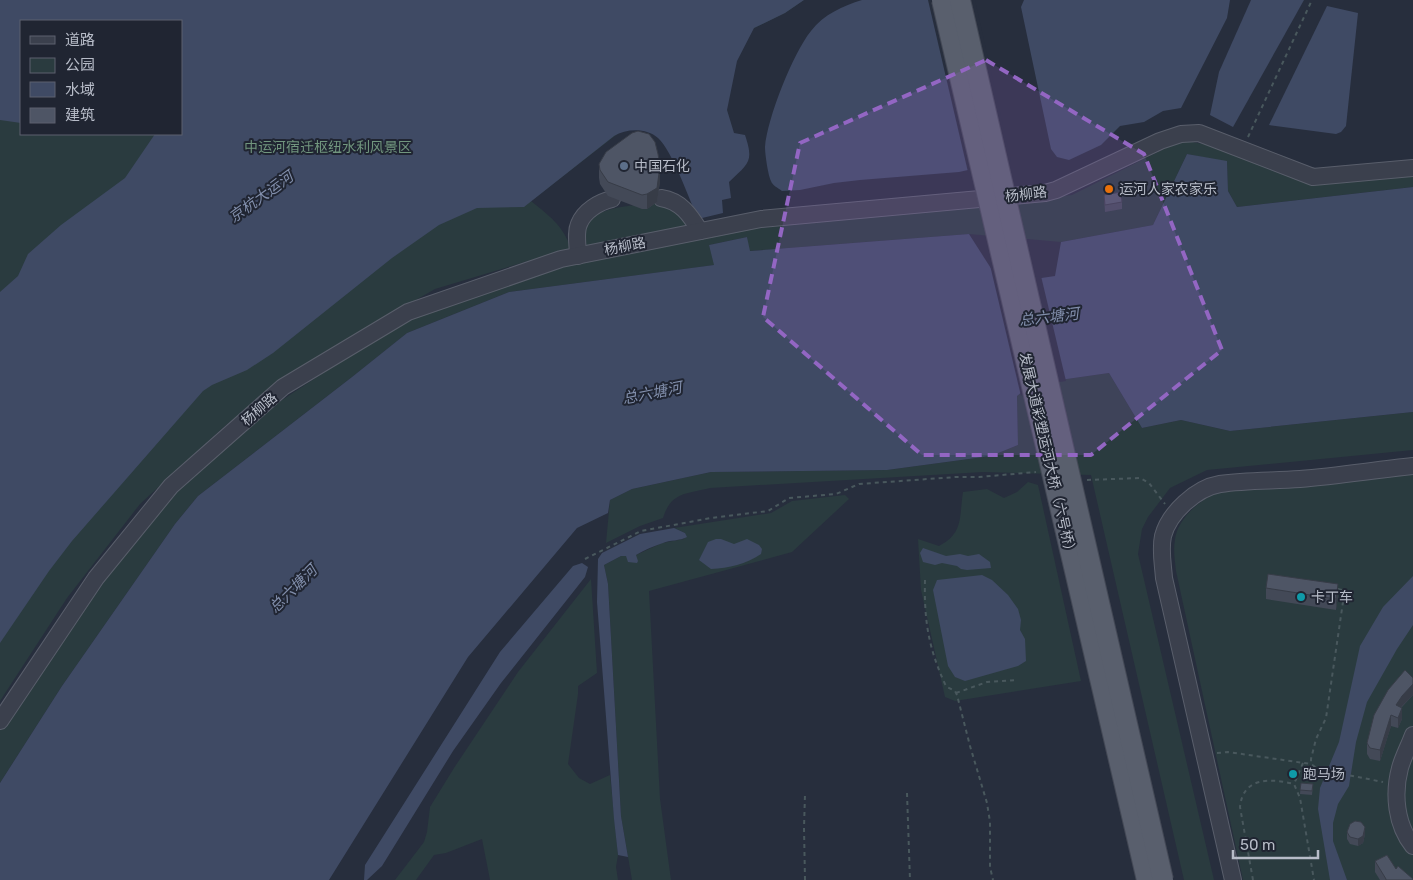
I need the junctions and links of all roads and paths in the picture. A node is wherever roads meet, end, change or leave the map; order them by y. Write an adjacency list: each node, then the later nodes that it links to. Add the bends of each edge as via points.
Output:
1 (942, 0): 32 (main road, 发展大道彩塑运河大桥（六号桥）, bridge)
2 (960, 0): 33 (main road, 发展大道彩塑运河大桥（六号桥）, bridge)
3 (1312, 0): 4 (path)
4 (1242, 150): 5 (street, 杨柳路, via 1313,177); 8 (street, 杨柳路, via 1199,133 1180,134 1045,193 761,219)
5 (1413, 168)
6 (661, 198): 8 (street, via 684,208)
7 (612, 199): 9 (street, via 587,212 578,225)
8 (700, 231): 9 (street, 杨柳路)
9 (578, 256): 19 (street, 杨柳路, via 408,312 283,387 171,486 96,578)
10 (1413, 466): 13 (street, via 1300,479 1218,484 1199,492)
11 (1041, 472): 14 (path, via 859,484 836,494 789,498 768,511 641,531)
12 (1086, 480): 13 (path, via 1140,478 1149,483)
13 (1174, 516): 21 (street, via 1163,536 1164,578)
14 (585, 559)
15 (925, 580): 18 (path, via 930,646 945,684)
16 (1338, 588): 23 (path, via 1344,595 1326,718 1316,740)
17 (1016, 680): 18 (path, via 987,682)
18 (956, 693): 31 (path, via 987,803 990,866)
19 (0, 721)
20 (1413, 735): 25 (street, via 1400,768)
21 (1204, 754): 22 (path, via 1228,752); 34 (street)
22 (1303, 763): 23 (path); 24 (path)
23 (1311, 764): 25 (path, via 1323,770)
24 (1294, 784): 35 (path, via 1261,782 1248,786 1241,798); 36 (path, via 1300,798)
25 (1398, 784): 28 (street, via 1397,809)
26 (907, 793): 30 (path)
27 (805, 794): 29 (path)
28 (1413, 846)
29 (805, 880)
30 (910, 880)
31 (994, 880)
32 (1147, 880)
33 (1163, 880)
34 (1233, 880)
35 (1253, 880)
36 (1314, 880)

